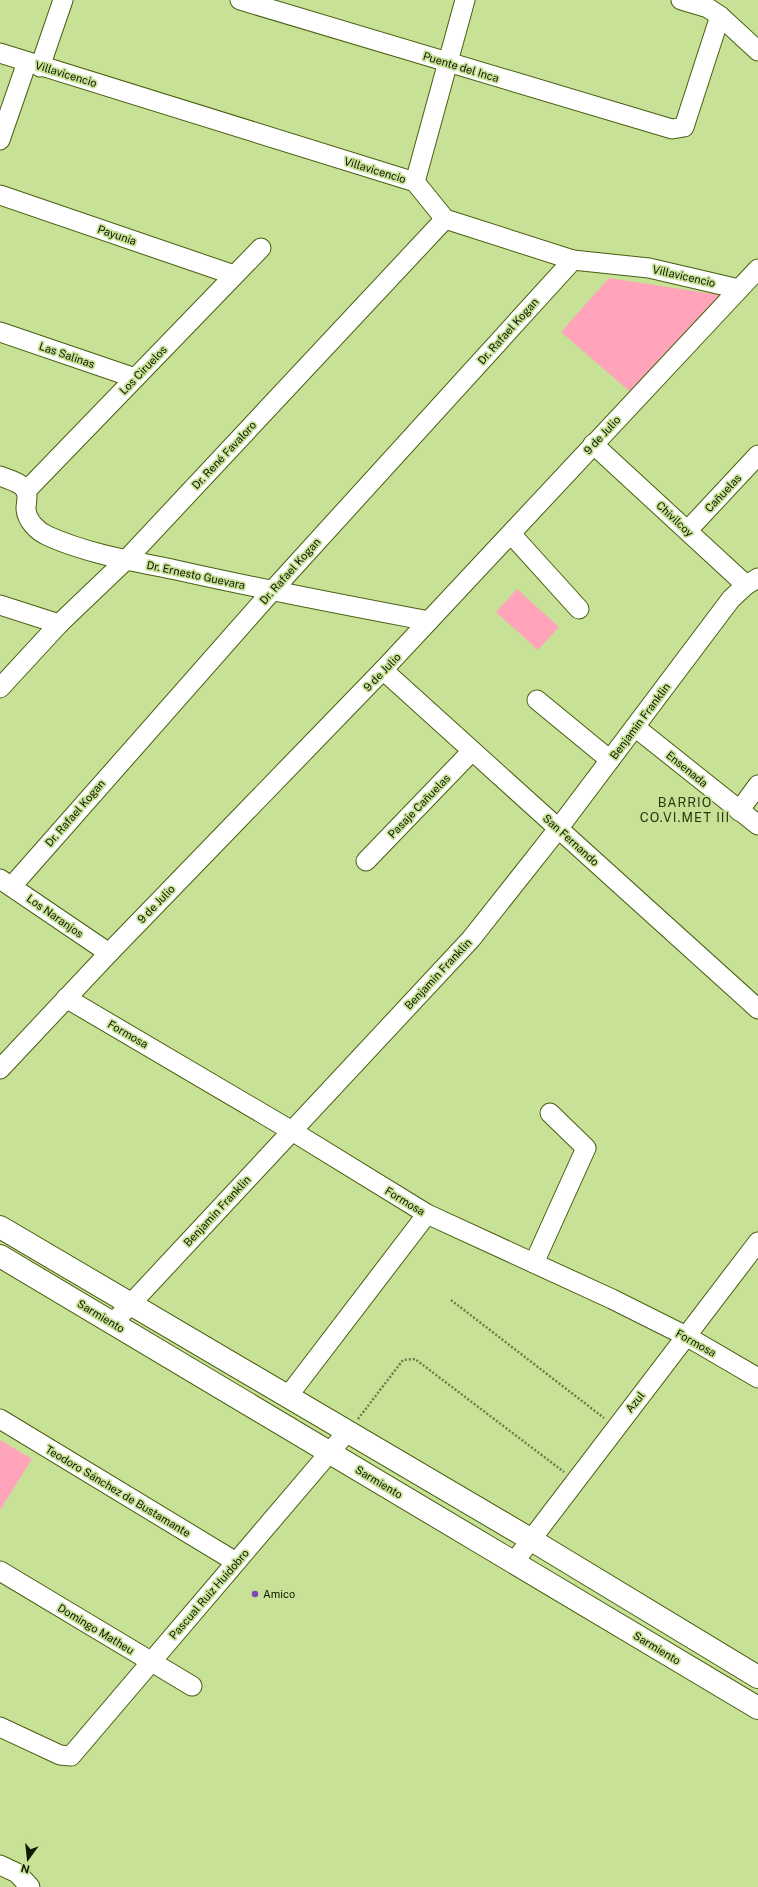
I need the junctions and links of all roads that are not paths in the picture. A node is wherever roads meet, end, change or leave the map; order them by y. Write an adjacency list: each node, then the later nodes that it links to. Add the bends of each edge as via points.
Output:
1 (63, 0): 9 (street)
2 (240, 0): 8 (street, Puente del Inca)
3 (465, 0): 8 (street)
4 (681, 0): 5 (street, via 708,8)
5 (720, 16): 6 (street); 8 (street, Puente del Inca, via 684,127 672,129)
6 (758, 51)
7 (0, 53): 9 (street, Villavicencio)
8 (448, 63): 11 (street)
9 (33, 64): 10 (street); 11 (street, Villavicencio)
10 (0, 140)
11 (415, 182): 13 (street, Villavicencio)
12 (0, 195): 17 (street, Payunia)
13 (445, 219): 15 (street, Villavicencio); 27 (street, Dr. René Favaloro)
14 (261, 248): 17 (street, Los Ciruelos)
15 (573, 260): 18 (street, Villavicencio, via 649,268); 29 (street, Dr. Rafael Kogan)
16 (758, 269): 18 (street, 9 de Julio)
17 (234, 275): 20 (street, Los Ciruelos)
18 (739, 289): 21 (street, 9 de Julio)
19 (0, 332): 20 (street, Las Salinas)
20 (135, 378): 24 (street, Los Ciruelos)
21 (593, 444): 25 (street, Chivilcoy); 26 (street, 9 de Julio)
22 (758, 455): 25 (street, Cañuelas)
23 (0, 476): 24 (street, via 18,483)
24 (26, 491): 27 (street, Dr. Ernesto Guevara, via 28,516 46,536 80,548)
25 (688, 530): 28 (street, Chivilcoy)
26 (511, 534): 31 (street); 32 (street, 9 de Julio)
27 (126, 559): 29 (street, Dr. Ernesto Guevara); 33 (street, Dr. René Favaloro)
28 (752, 582): 37 (street, Benjamin Franklin, via 732,599)
29 (272, 591): 32 (street, Dr. Ernesto Guevara); 45 (street, Dr. Rafael Kogan)
30 (0, 605): 33 (street)
31 (579, 609)
32 (429, 621): 34 (street, 9 de Julio)
33 (59, 624): 35 (street, Dr. René Favaloro)
34 (383, 670): 38 (street, San Fernando); 46 (street, 9 de Julio)
35 (0, 688)
36 (537, 700): 39 (street)
37 (635, 727): 39 (street, Benjamin Franklin); 41 (street, Ensenada)
38 (472, 751): 43 (street, San Fernando); 44 (street, Pasaje Cañuelas)
39 (610, 760): 43 (street, Benjamin Franklin)
40 (758, 785): 41 (street)
41 (739, 811): 42 (street, Ensenada)
42 (758, 825)
43 (558, 829): 48 (street, San Fernando); 51 (street, Benjamin Franklin, via 471,939)
44 (366, 861)
45 (6, 882): 46 (street, Los Naranjos)
46 (109, 953): 47 (street, 9 de Julio)
47 (66, 998): 49 (street, 9 de Julio); 51 (street, Formosa)
48 (756, 1003)
49 (1, 1066)
50 (550, 1113): 56 (street, via 586,1148)
51 (292, 1131): 52 (street, Formosa); 57 (street, Benjamin Franklin)
52 (427, 1214): 56 (street, Formosa); 61 (street)
53 (0, 1227): 57 (main road)
54 (758, 1242): 59 (street, Azul)
55 (0, 1256): 58 (main road, Sarmiento)
56 (534, 1263): 59 (street, Formosa)
57 (131, 1304): 58 (street, Benjamin Franklin); 61 (main road)
58 (113, 1323): 64 (main road, Sarmiento)
59 (686, 1336): 60 (street, Formosa); 65 (street, Azul)
60 (758, 1378)
61 (288, 1396): 63 (main road)
62 (0, 1419): 66 (street, Teodoro Sánchez de Bustamante)
63 (348, 1432): 64 (street, Pascual Ruiz Huidobro); 65 (main road)
64 (330, 1453): 66 (street, Pascual Ruiz Huidobro); 67 (main road, Sarmiento)
65 (530, 1539): 67 (street, Azul); 70 (main road)
66 (236, 1562): 69 (street, Pascual Ruiz Huidobro)
67 (514, 1562): 72 (main road, Sarmiento)
68 (0, 1571): 69 (street, Domingo Matheu)
69 (151, 1662): 71 (street, Domingo Matheu); 73 (street, Pascual Ruiz Huidobro, via 71,1756 60,1755)
70 (758, 1677)
71 (192, 1686)
72 (758, 1708)
73 (0, 1727)
74 (0, 1865): 75 (street, via 17,1873)
75 (30, 1887)

